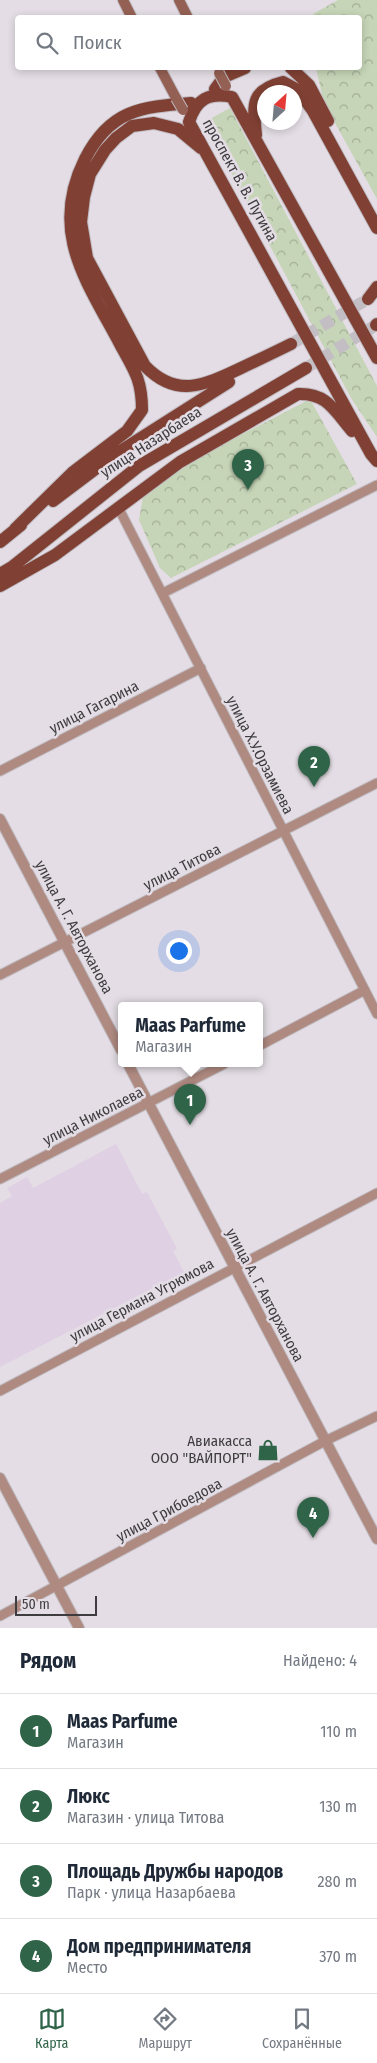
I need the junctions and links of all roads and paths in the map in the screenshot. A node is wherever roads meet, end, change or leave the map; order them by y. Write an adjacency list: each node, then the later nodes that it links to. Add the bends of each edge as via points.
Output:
1 (123, 0): 3 (main road)
2 (179, 0): 4 (main road)
3 (130, 15)
4 (186, 15)
5 (161, 70): 12 (main road, bridge)
6 (218, 70): 9 (main road, bridge)
7 (240, 70): 10 (main road, via 224,77)
8 (292, 70): 15 (main road, via 309,85)
9 (229, 91): 10 (main road, проспект В. В. Путина); 13 (main road)
10 (211, 96): 11 (main road, проспект В. В. Путина)
11 (199, 103): 12 (main road, проспект В. В. Путина); 24 (main road, via 138,109 124,115 97,137 80,169 70,215 74,252 140,382 142,410 127,431 73,472)
12 (186, 116): 14 (main road, проспект В. В. Путина)
13 (256, 140): 16 (main road, via 254,110 258,96 267,86 283,82 298,90 313,111); 19 (main road)
14 (206, 153): 21 (main road, проспект В. В. Путина); 24 (main road, улица Назарбаева, via 178,129 154,123 132,126 116,138 90,174 84,197 81,222 87,258 145,366 167,382 184,386 211,382 291,344 169,418)
15 (377, 211)
16 (377, 228)
17 (377, 287): 18 (main road)
18 (372, 297)
19 (377, 358)
20 (306, 368): 26 (main road, улица Назарбаева, via 139,466)
21 (374, 458): 23 (main road, via 322,398 298,394 180,462)
22 (377, 485): 28 (street)
23 (118, 508): 27 (main road, via 39,566); 28 (street, улица Х.У.Орзамиева)
24 (15, 529): 25 (main road, улица Назарбаева)
25 (0, 542)
26 (0, 574)
27 (0, 586)
28 (163, 593): 29 (street, улица Х.У.Орзамиева)
29 (201, 668): 30 (street, улица Гагарина); 33 (street, улица Х.У.Орзамиева)
30 (0, 771)
31 (377, 783): 33 (street, улица Титова)
32 (0, 819): 34 (street, улица А. Г. Авторханова)
33 (283, 831): 34 (street, улица Титова); 36 (street, улица Х.У.Орзамиева)
34 (66, 941): 35 (street, улица Титова); 38 (street, улица А. Г. Авторханова)
35 (0, 975)
36 (365, 990): 37 (street, улица Х.У.Орзамиева); 39 (street)
37 (377, 1014)
38 (118, 1044)
39 (263, 1044)
40 (130, 1067): 42 (street, улица А. Г. Авторханова)
41 (218, 1067): 42 (street, улица Николаева)
42 (149, 1103): 43 (street, улица Николаева); 45 (street, улица А. Г. Авторханова)
43 (0, 1179)
44 (377, 1193): 45 (street, улица Германа Угрюмова)
45 (234, 1267): 46 (street, улица Германа Угрюмова); 48 (street, улица А. Г. Авторханова)
46 (0, 1390)
47 (377, 1416): 48 (street, улица Грибоедова)
48 (325, 1441): 50 (street, улица А. Г. Авторханова); 51 (street, улица Грибоедова)
49 (0, 1478): 51 (street)
50 (377, 1539)
51 (58, 1586): 52 (street, улица Грибоедова); 53 (street)
52 (0, 1616)
53 (79, 1628)

